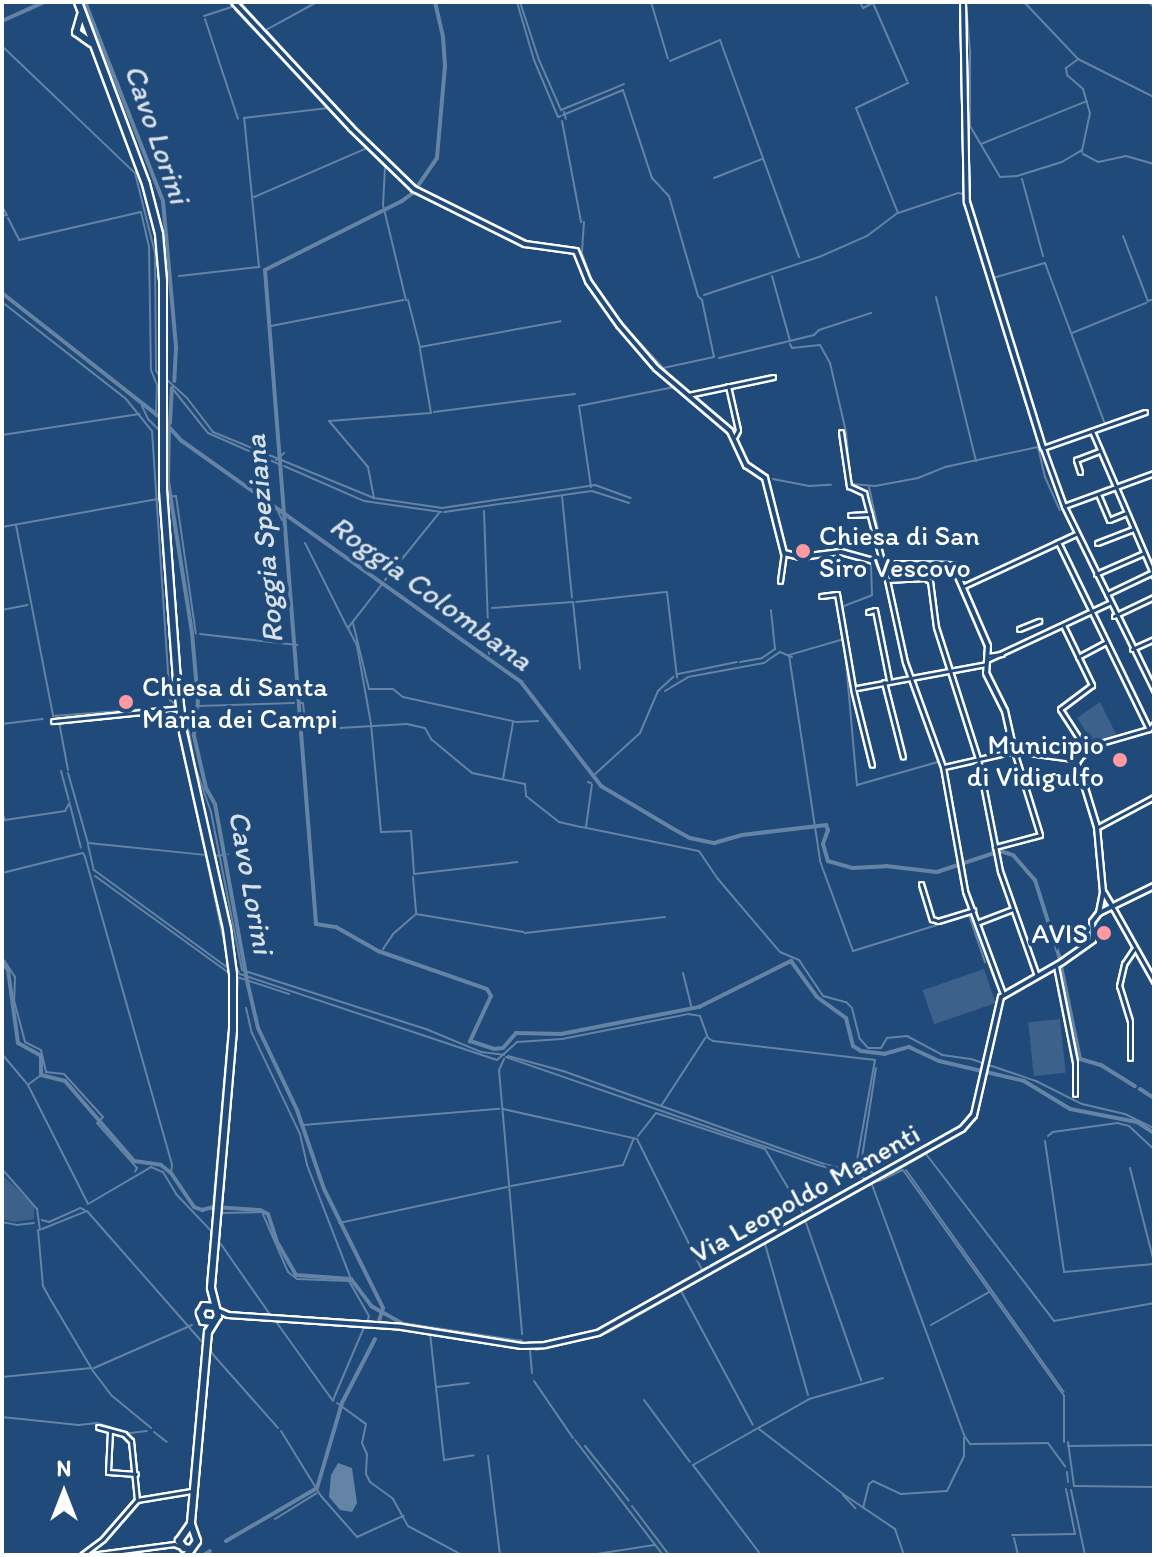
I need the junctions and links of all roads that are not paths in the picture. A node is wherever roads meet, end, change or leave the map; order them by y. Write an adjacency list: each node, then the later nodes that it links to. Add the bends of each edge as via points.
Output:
1 (234, 2): 10 (street, via 416,190 525,244 576,251 588,281 619,325)
2 (963, 2): 15 (street, via 966,193)
3 (80, 6): 4 (main road); 5 (main road)
4 (76, 26): 5 (main road); 6 (main road)
5 (86, 26): 6 (main road); 7 (main road)
6 (81, 35): 7 (main road)
7 (96, 48): 65 (main road, via 159,234 162,424)
8 (773, 377): 9 (street)
9 (728, 386): 10 (street); 14 (street)
10 (688, 395): 14 (street)
11 (1145, 412): 12 (street)
12 (1092, 431): 15 (street); 16 (street)
13 (841, 432): 23 (street, via 849,486 864,493)
14 (735, 436): 30 (street, via 746,465 768,482)
15 (1043, 448): 21 (street)
16 (1100, 451): 17 (street, via 1076,460); 19 (street)
17 (1080, 472)
18 (1154, 473): 19 (street)
19 (1114, 488): 20 (street); 22 (street)
20 (1098, 494): 21 (street); 22 (street, via 1109,520)
21 (1064, 506): 26 (street)
22 (1126, 513): 25 (street)
23 (870, 514): 24 (street); 32 (street)
24 (850, 515)
25 (1133, 529): 28 (street); 31 (street)
26 (1076, 534): 27 (street); 35 (street)
27 (1058, 542): 38 (street); 44 (street)
28 (1097, 543)
29 (837, 552): 30 (street, via 800,557); 32 (street); 33 (street)
30 (784, 553): 37 (street)
31 (1144, 553): 34 (street); 35 (street)
32 (883, 563): 36 (street); 38 (street, via 953,565)
33 (837, 567)
34 (1153, 574): 39 (street)
35 (1096, 575): 39 (street)
36 (887, 580): 57 (street, via 928,579); 59 (street)
37 (780, 581)
38 (964, 586): 51 (street)
39 (1105, 595): 42 (street)
40 (821, 596): 63 (street, via 837,594)
41 (1154, 597): 45 (street)
42 (1109, 603): 44 (street); 45 (street)
43 (868, 612): 61 (street, via 875,610)
44 (1092, 612): 47 (street); 50 (street)
45 (1114, 616): 52 (street)
46 (1039, 621): 48 (street)
47 (1063, 625): 54 (street); 55 (street)
48 (1019, 629)
49 (1154, 639): 52 (street)
50 (1106, 642): 55 (street); 68 (street)
51 (988, 646): 53 (street); 56 (street)
52 (1131, 649): 60 (street)
53 (999, 654): 54 (street); 56 (street)
54 (1006, 654): 56 (street)
55 (1078, 657): 69 (street, via 1092,685 1060,709)
56 (987, 660): 57 (street); 70 (street, via 986,673 1007,718)
57 (950, 668): 59 (street); 72 (street)
58 (1154, 674): 60 (street)
59 (910, 676): 61 (street); 75 (street)
60 (1147, 678): 64 (street)
61 (889, 680): 62 (street)
62 (884, 682): 63 (street); 71 (street)
63 (855, 689): 74 (street)
64 (1154, 690)
65 (180, 708): 66 (street); 94 (main road, via 233,974)
66 (53, 721)
67 (1154, 724): 68 (street)
68 (1149, 729): 69 (street)
69 (1086, 749): 73 (street)
70 (1014, 751): 72 (street); 73 (street); 78 (street, via 1040,834)
71 (903, 757)
72 (978, 759): 75 (street); 78 (street)
73 (1077, 760): 77 (street)
74 (872, 765)
75 (943, 767): 84 (street, via 958,863)
76 (1154, 797): 77 (street)
77 (1097, 827): 81 (street)
78 (996, 848): 83 (street)
79 (921, 884): 84 (street, via 932,919)
80 (1154, 886): 82 (street)
81 (1103, 892): 82 (street); 85 (street)
82 (1113, 908): 85 (street); 87 (street)
83 (1013, 909): 86 (street); 89 (street)
84 (973, 910): 86 (street)
85 (1099, 913): 88 (street, via 1092,922 1093,940)
86 (978, 922): 91 (street)
87 (1134, 949): 90 (street); 92 (street, via 1119,986 1130,1021)
88 (1058, 965): 89 (street); 93 (street, via 1075,1062)
89 (1037, 976): 91 (street)
90 (1154, 981)
91 (1003, 994): 97 (street, Via Leopoldo Manenti, via 972,1122 606,1329 534,1346 402,1327)
92 (1130, 1058)
93 (1075, 1094)
94 (211, 1288): 95 (main road); 96 (main road)
95 (204, 1306): 96 (main road); 99 (main road)
96 (216, 1308): 97 (street); 98 (main road)
97 (228, 1315): 98 (street)
98 (214, 1320): 99 (main road); 100 (main road)
99 (203, 1321): 100 (main road)
100 (208, 1332): 106 (main road)
101 (98, 1427): 102 (street)
102 (110, 1431): 103 (street, via 131,1441); 103 (street, via 107,1472)
103 (136, 1474): 105 (street)
104 (191, 1491): 105 (street)
105 (137, 1500): 108 (street)
106 (190, 1532): 107 (main road); 107 (main road, via 197,1541)
107 (182, 1545): 109 (street)
108 (82, 1555)
109 (91, 1555)

